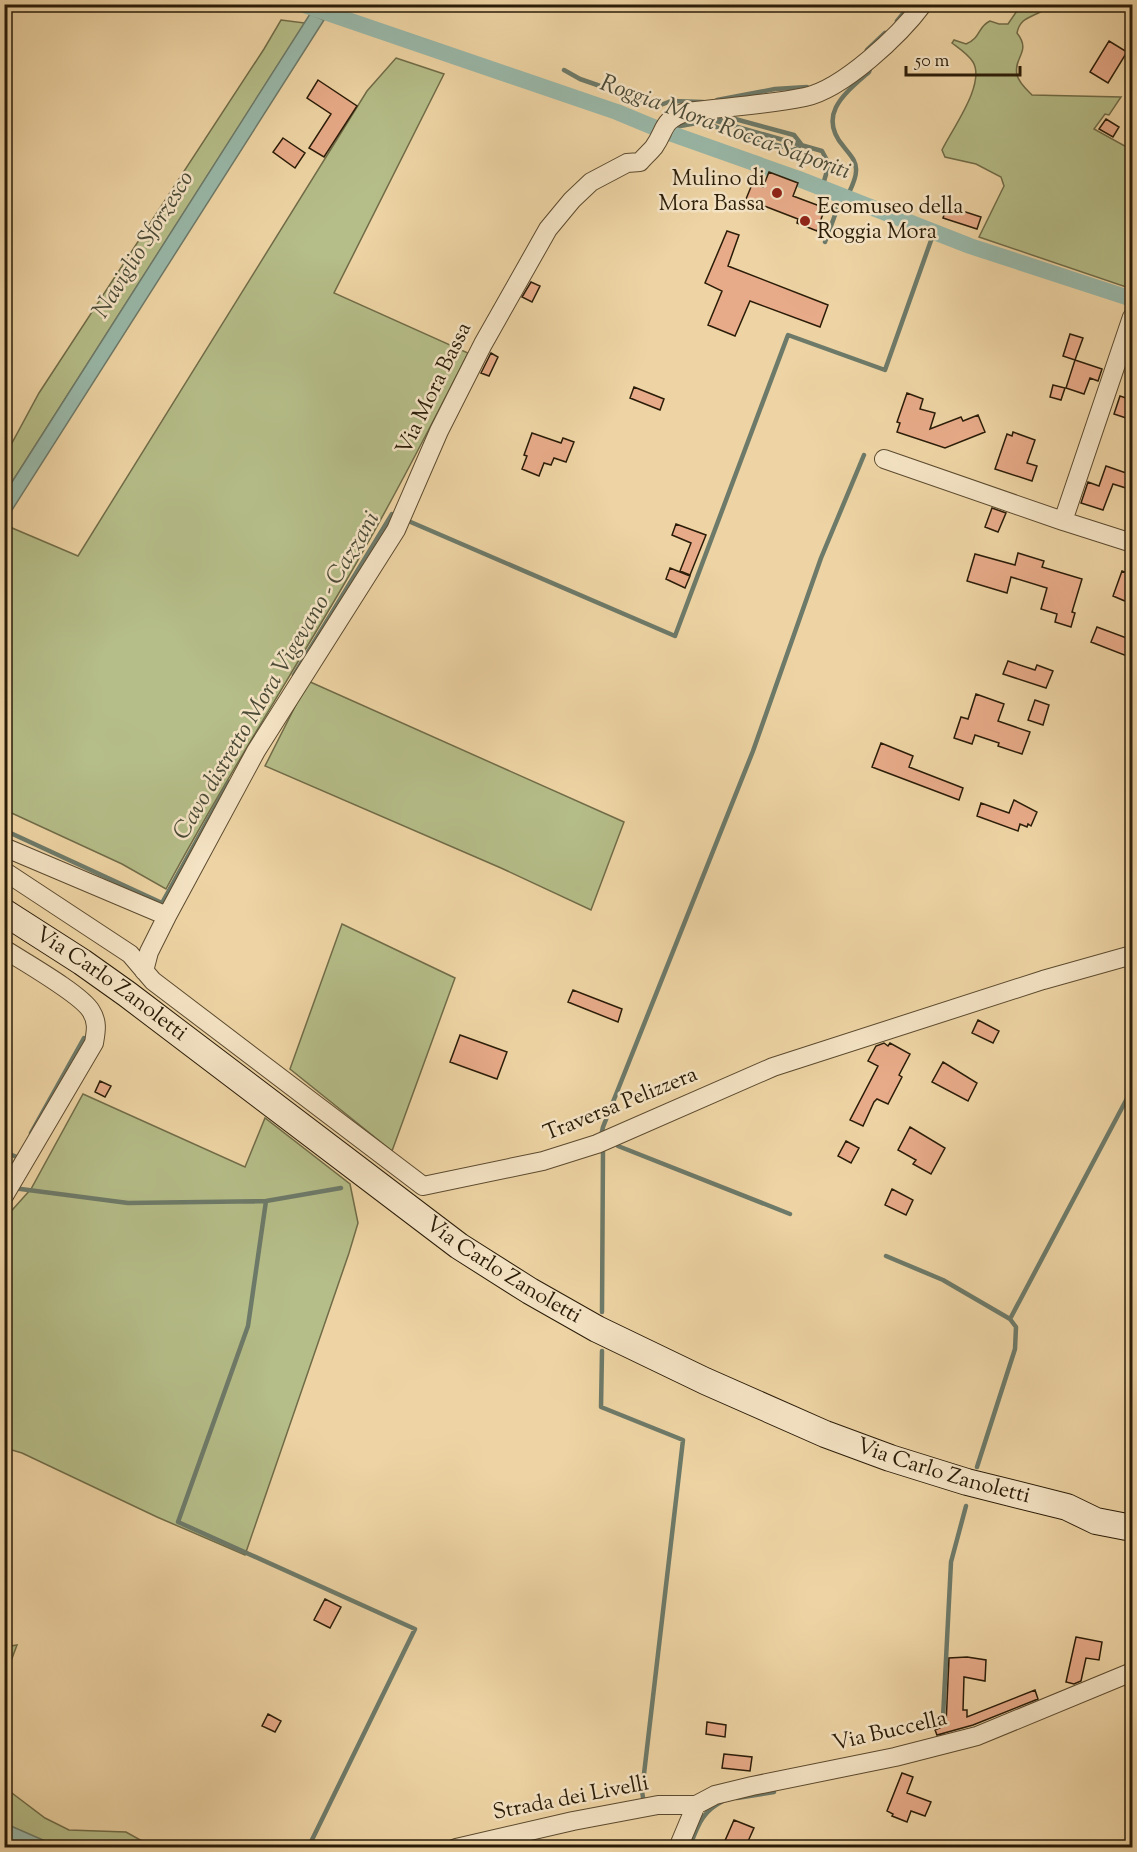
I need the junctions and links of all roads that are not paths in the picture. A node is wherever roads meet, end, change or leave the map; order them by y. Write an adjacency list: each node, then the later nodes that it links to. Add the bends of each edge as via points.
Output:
1 (922, 4): 9 (street, Via Mora Bassa, via 896,36 836,84 807,97 686,112 673,117 640,162 627,163 591,183 572,200 548,229 483,344 401,518 256,751)
2 (1132, 317): 4 (street)
3 (884, 459): 4 (street)
4 (1063, 522): 5 (street)
5 (1132, 543)
6 (4, 847): 9 (street)
7 (4, 871): 12 (street, via 130,954)
8 (4, 912): 14 (main road, Via Carlo Zanoletti, via 82,962 459,1246 530,1292 638,1350 825,1434 890,1458)
9 (167, 916): 12 (street, Via Mora Bassa)
10 (4, 949): 13 (street, via 80,999 93,1014 97,1028 94,1043)
11 (1132, 955): 12 (street, Traversa Pelizzera, via 773,1067 597,1144 543,1161 423,1186)
12 (144, 971)
13 (8, 1190)
14 (1066, 1508): 15 (main road, Via Carlo Zanoletti); 16 (main road, Via Carlo Zanoletti, via 1096,1521)
15 (1132, 1514)
16 (1132, 1528)
17 (1132, 1672): 18 (street, Via Buccella, via 977,1736 715,1795)
18 (696, 1805): 19 (street, Strada dei Livelli, via 658,1805); 20 (street)
19 (456, 1848)
20 (678, 1848)

